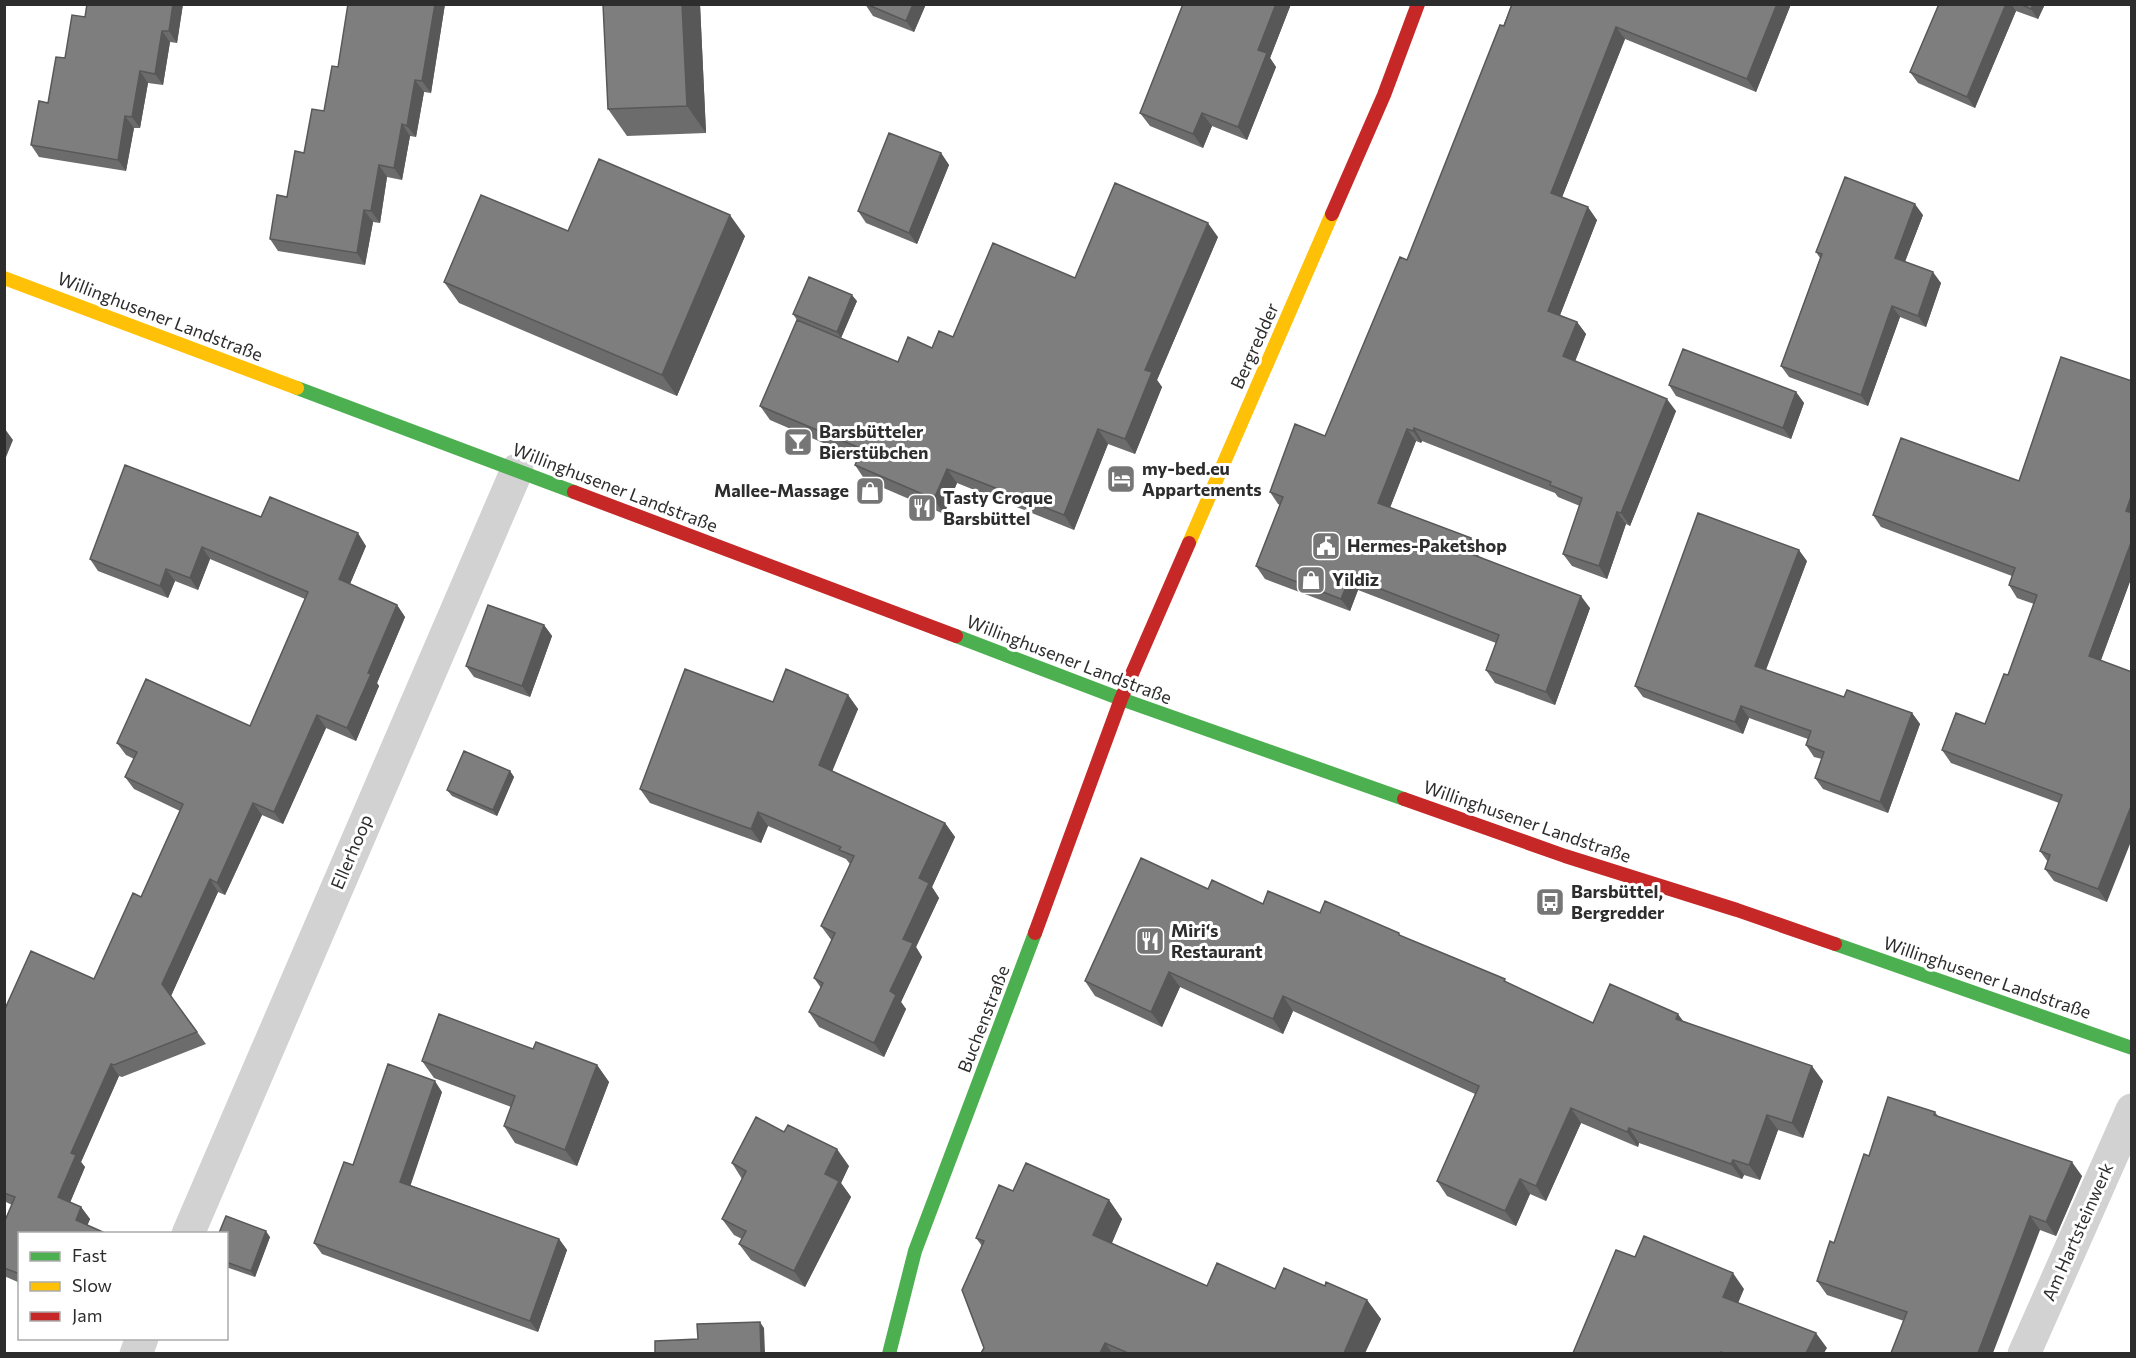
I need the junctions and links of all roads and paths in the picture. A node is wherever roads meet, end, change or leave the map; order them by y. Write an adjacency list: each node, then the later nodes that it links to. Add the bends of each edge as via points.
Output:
1 (1418, 4): 4 (street, Bergredder, via 1384,95)
2 (4, 278): 3 (street, Willinghusener Landstraße)
3 (517, 470): 4 (street, Willinghusener Landstraße); 7 (street, Ellerhoop)
4 (1121, 699): 5 (street, Willinghusener Landstraße, via 1565,856 1737,910); 8 (street, Buchenstraße, via 915,1251)
5 (2132, 1048)
6 (2132, 1110): 9 (street, Am Hartsteinwerk)
7 (188, 1232)
8 (889, 1353)
9 (2024, 1353)

